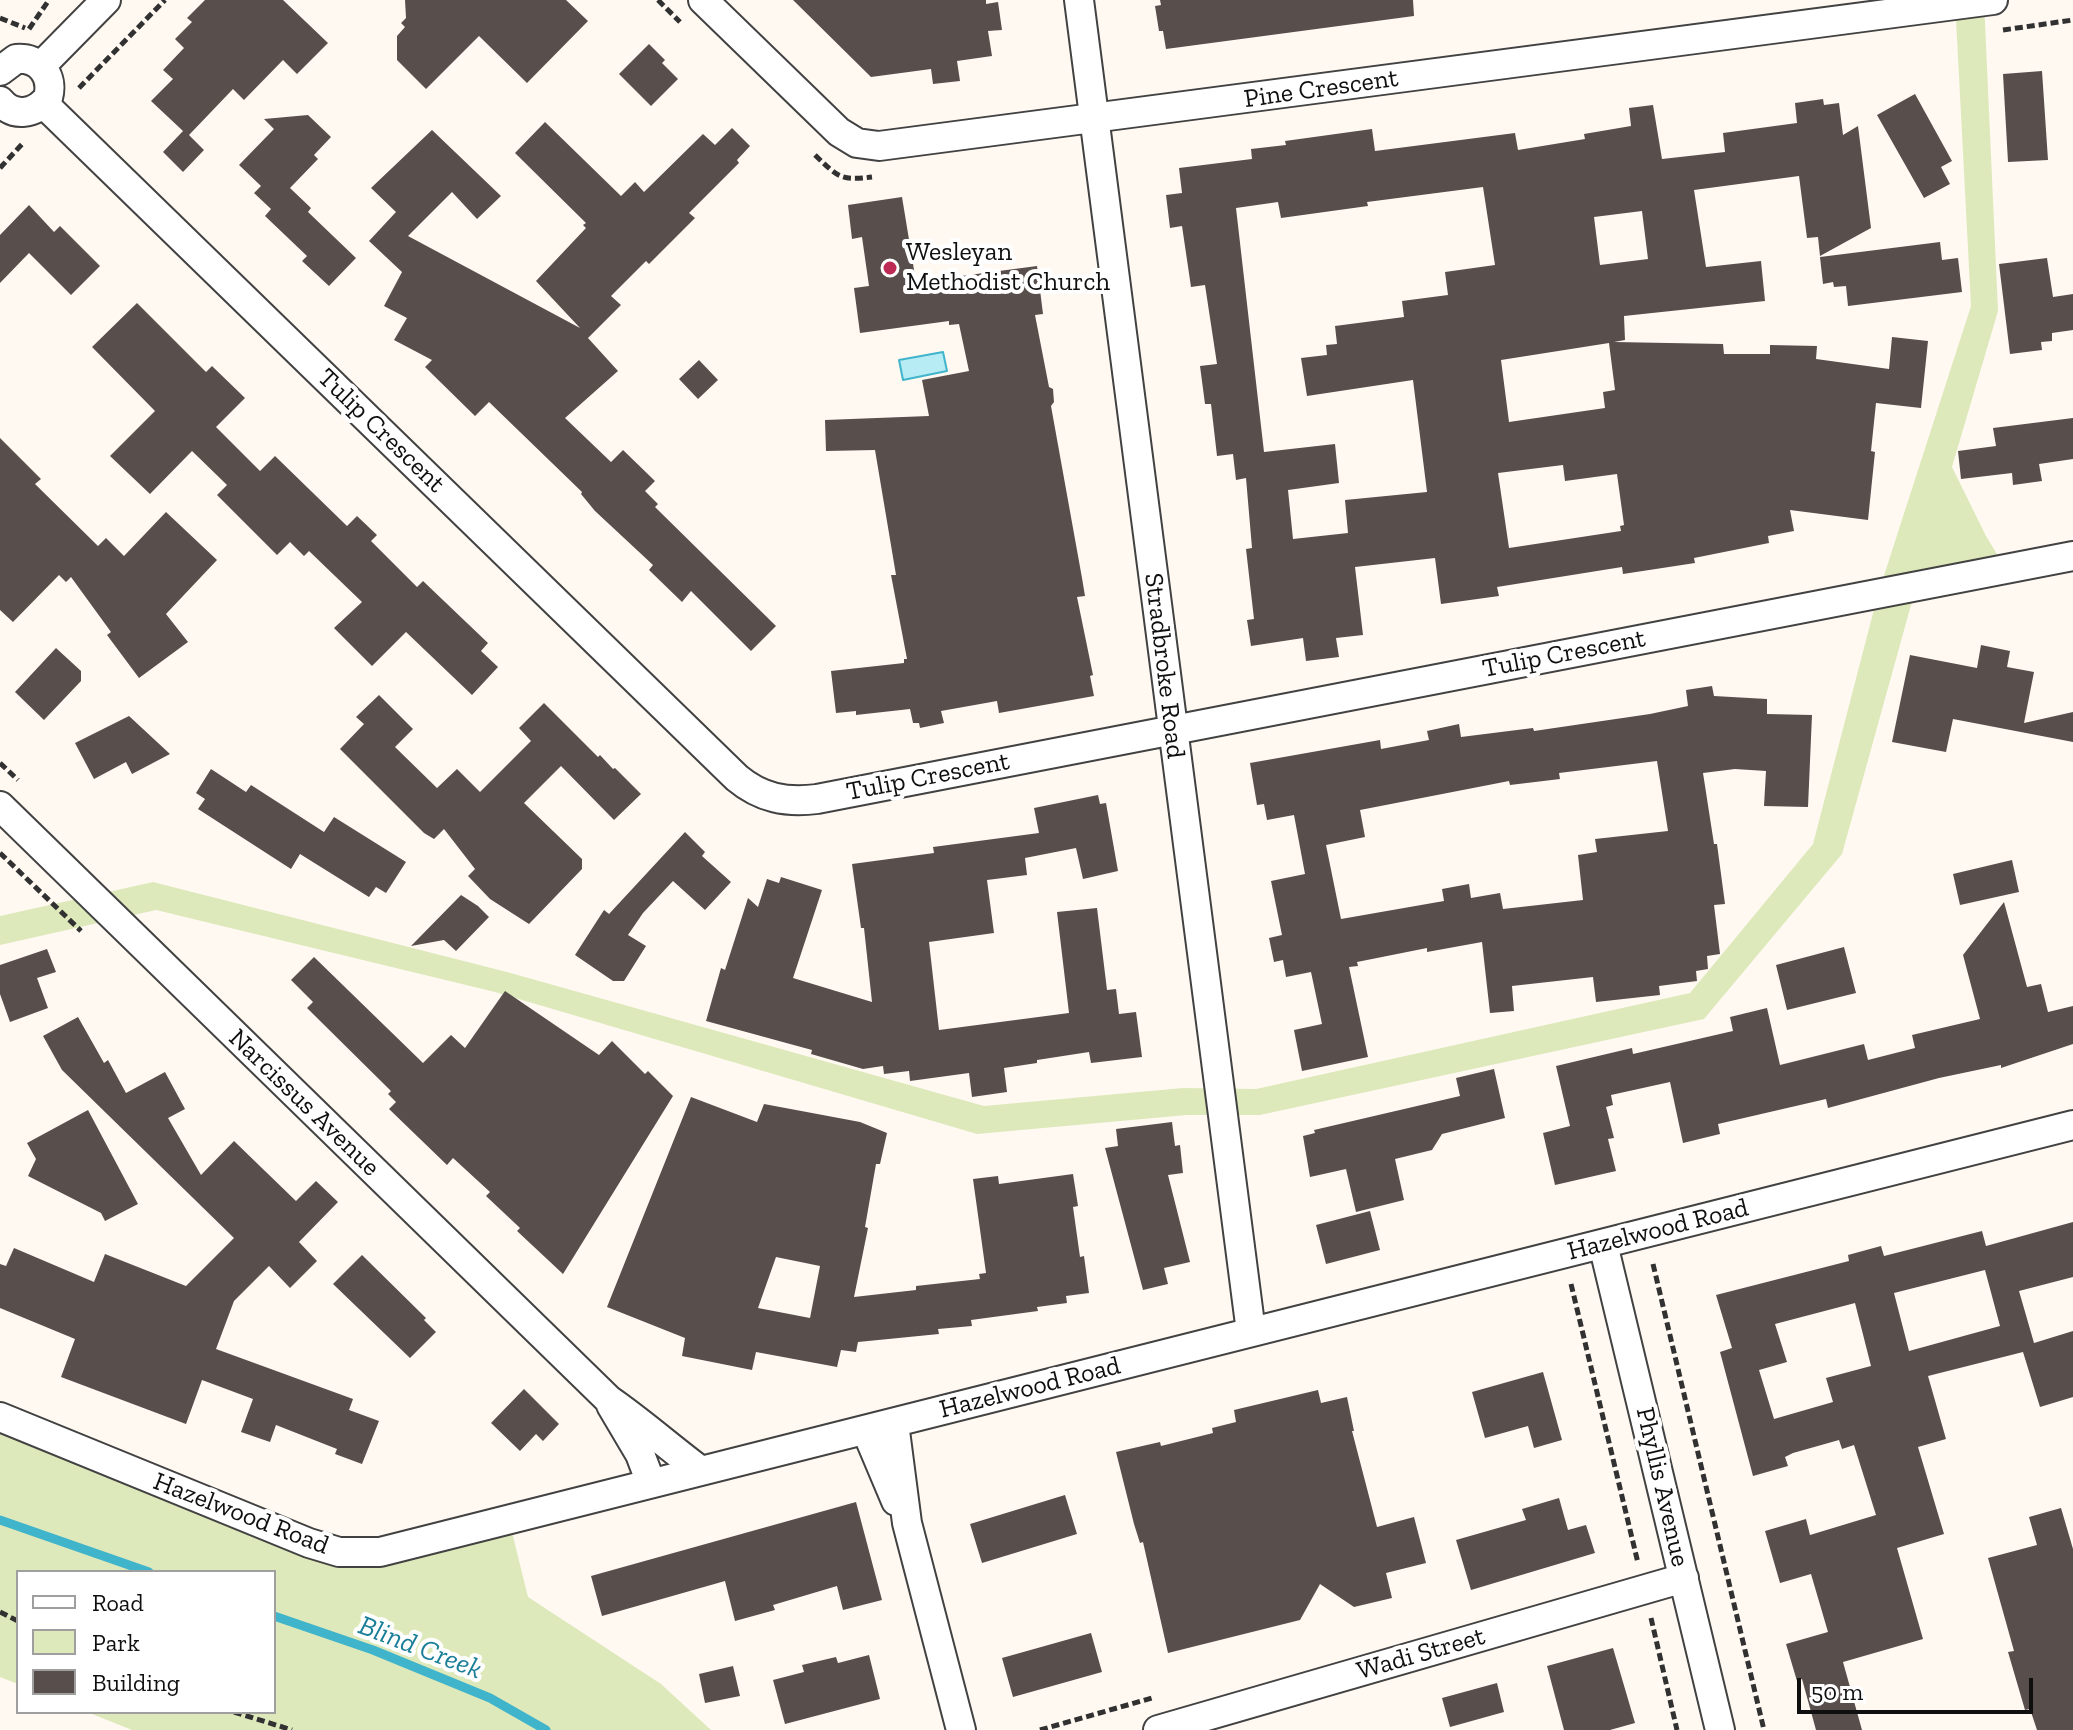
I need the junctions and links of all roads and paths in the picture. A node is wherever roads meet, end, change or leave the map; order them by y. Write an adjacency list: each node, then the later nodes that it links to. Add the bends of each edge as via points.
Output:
1 (49, 0): 7 (path, via 29,29)
2 (106, 0): 9 (street)
3 (165, 0): 10 (path)
4 (703, 0): 13 (street, Pine Crescent, via 839,132 857,143 879,146)
5 (1079, 0): 13 (street, Stradbroke Road)
6 (1993, 0): 13 (street, Pine Crescent)
7 (0, 18)
8 (1, 66): 9 (street, via 23,58)
9 (41, 66): 11 (street, via 50,85)
10 (72, 96)
11 (43, 103): 12 (street, via 24,113); 17 (street, Tulip Crescent, via 758,793 784,800 817,799)
12 (1, 106)
13 (1094, 119): 17 (street, Stradbroke Road)
14 (28, 139): 15 (path)
15 (0, 168)
16 (2073, 556): 17 (street, Tulip Crescent)
17 (1172, 729): 23 (street, Stradbroke Road)
18 (0, 806): 24 (street, Narcissus Avenue)
19 (2073, 1125): 20 (street, Hazelwood Road)
20 (1603, 1244): 23 (street, Hazelwood Road); 32 (street, Phyllis Avenue)
21 (1653, 1264): 40 (path)
22 (1571, 1284): 31 (path)
23 (1251, 1332): 26 (street, Hazelwood Road)
24 (609, 1400): 28 (street, Narcissus Avenue); 29 (street, Narcissus Avenue)
25 (0, 1417): 29 (street, Hazelwood Road, via 339,1552 390,1550)
26 (894, 1423): 27 (street, Hazelwood Road); 30 (street)
27 (866, 1430): 28 (street, Hazelwood Road); 30 (street)
28 (701, 1471): 29 (street, Hazelwood Road)
29 (651, 1483)
30 (907, 1523): 36 (street)
31 (1637, 1559)
32 (1684, 1578): 37 (street, Wadi Street); 39 (street, Phyllis Avenue)
33 (1651, 1621): 38 (path)
34 (240, 1714): 35 (path)
35 (292, 1730)
36 (961, 1730)
37 (1158, 1730)
38 (1677, 1730)
39 (1720, 1730)
40 (1764, 1730)

